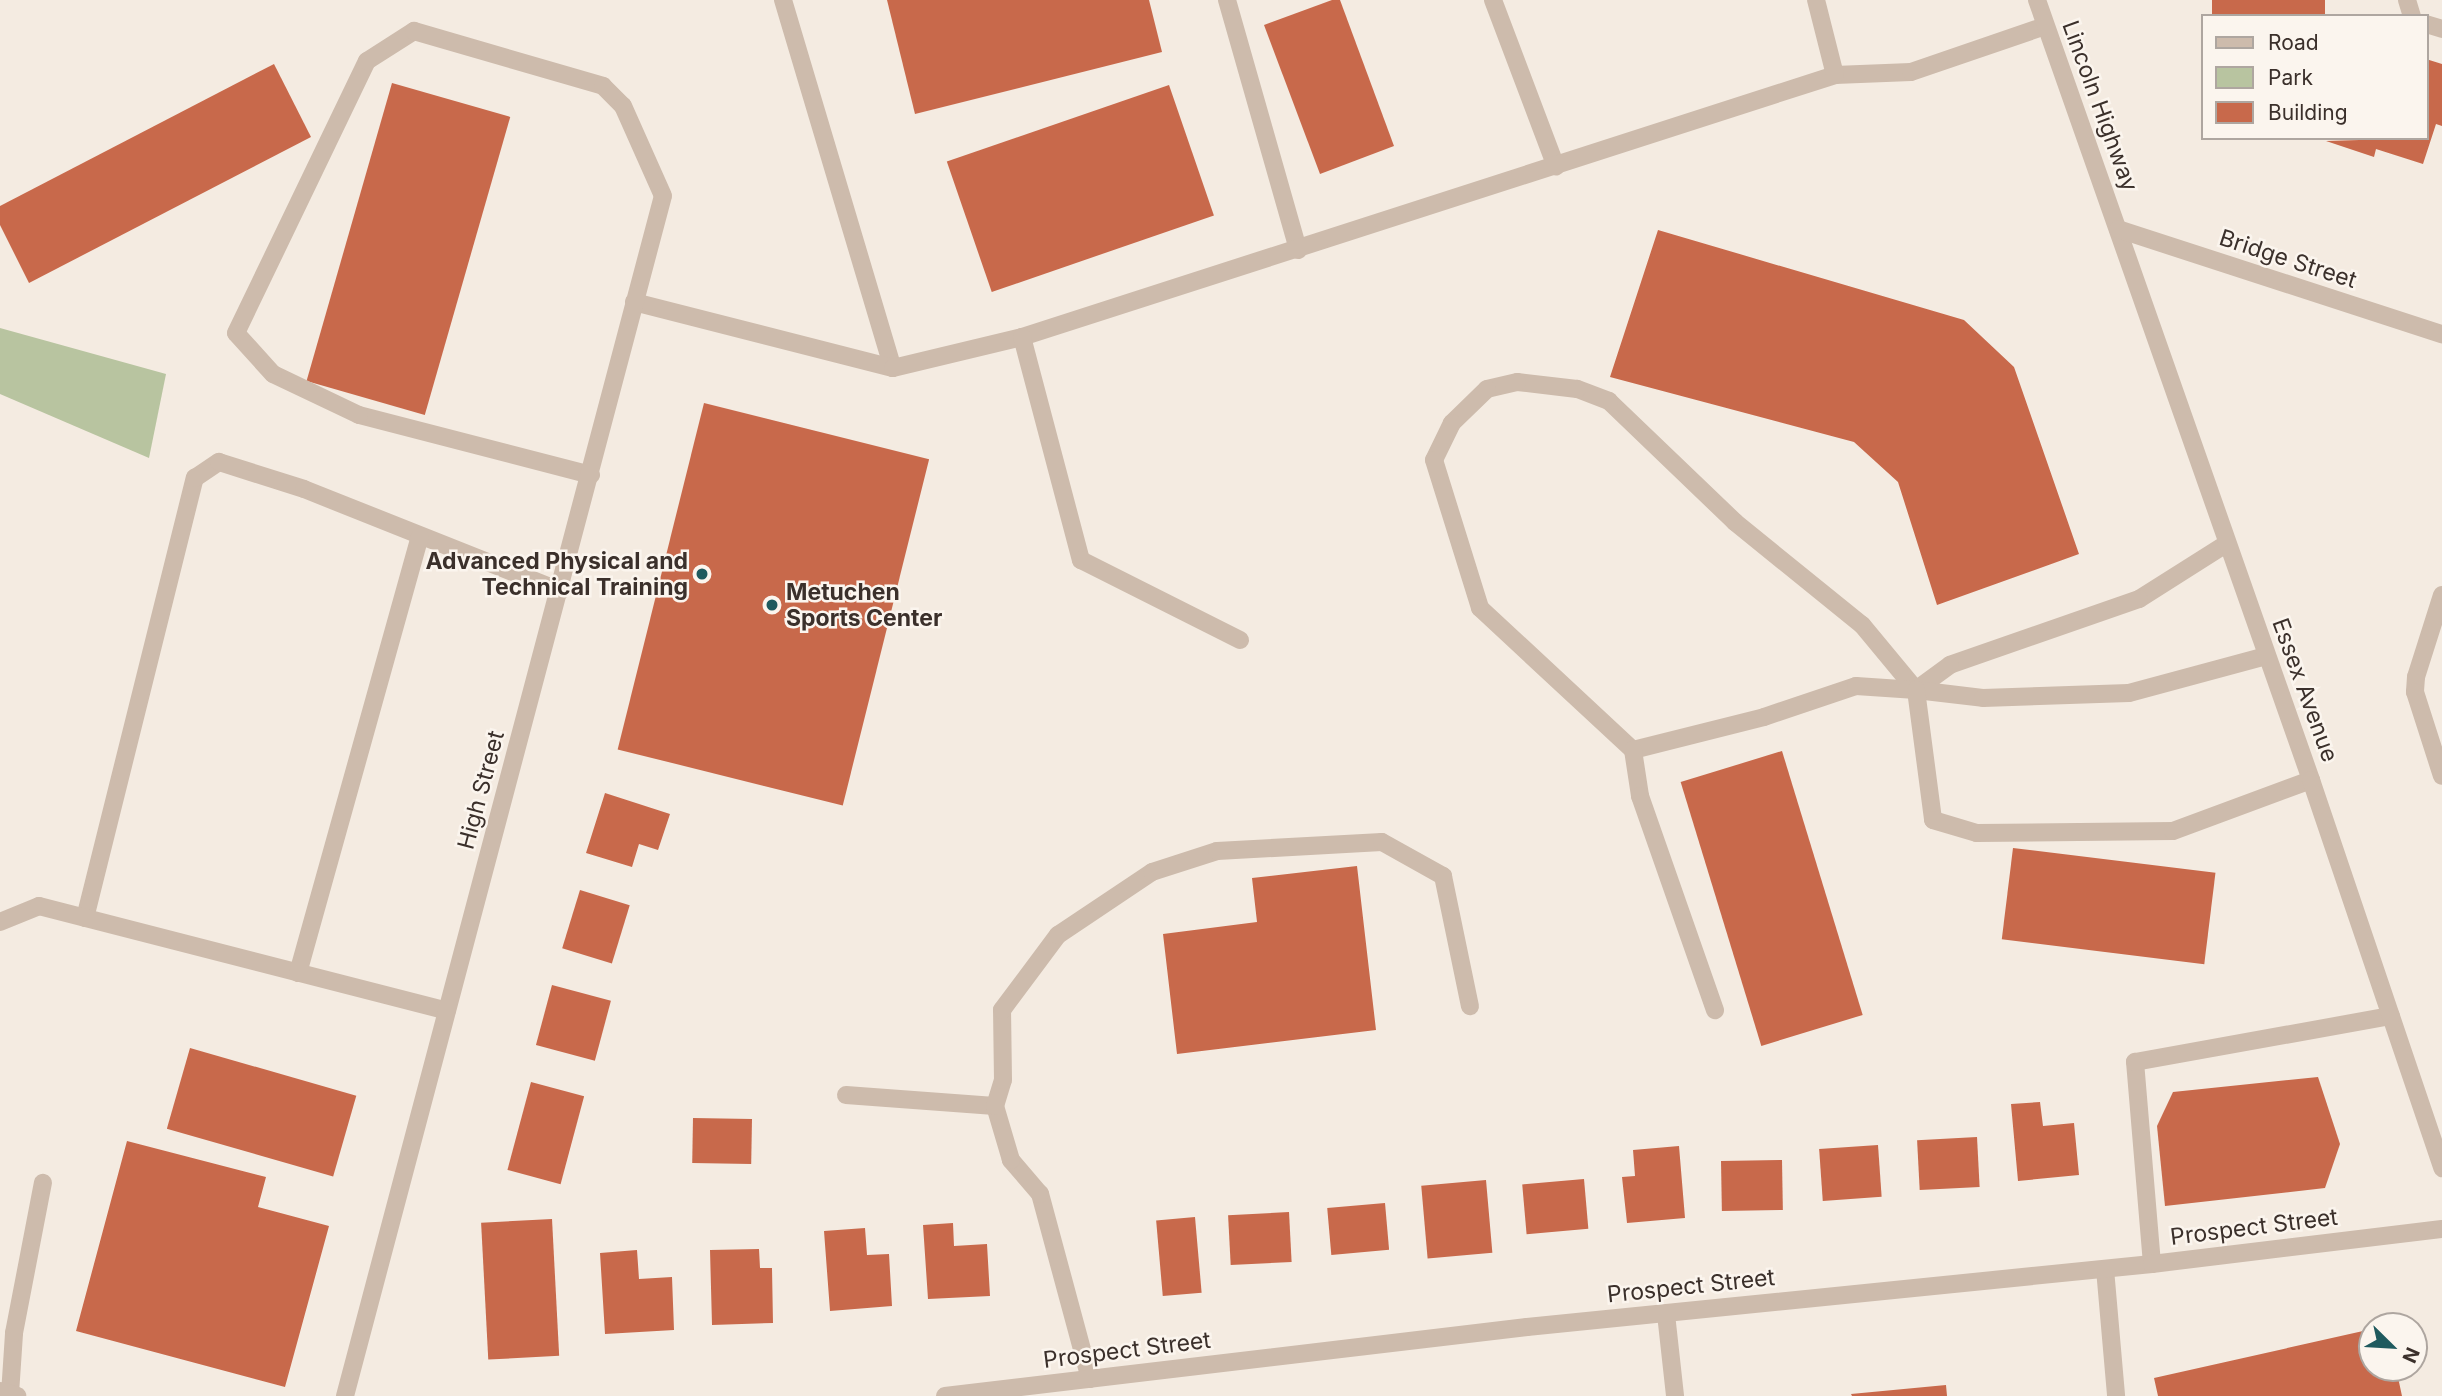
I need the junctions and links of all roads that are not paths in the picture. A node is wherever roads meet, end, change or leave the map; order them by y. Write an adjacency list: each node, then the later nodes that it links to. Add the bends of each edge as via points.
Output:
1 (783, 0): 14 (street)
2 (1227, 0): 10 (street)
3 (1493, 0): 8 (street)
4 (1816, 0): 7 (street)
5 (2036, 0): 6 (street, Lincoln Highway)
6 (2045, 26): 7 (street, via 1911,72); 9 (street, Lincoln Highway)
7 (1835, 75): 8 (street)
8 (1556, 167): 10 (street)
9 (2118, 229): 12 (street, Bridge Street); 17 (street, Essex Avenue)
10 (1298, 250): 13 (street)
11 (634, 302): 14 (street); 15 (street, High Street); 15 (street, High Street, via 663,196 623,106 603,86 576,75 414,31 367,61 236,334 273,374 359,415)
12 (2442, 334)
13 (1022, 337): 14 (street); 20 (street, via 1081,560)
14 (893, 368)
15 (592, 475): 18 (street, High Street)
16 (420, 537): 18 (street); 27 (street, via 304,489 219,462 195,478); 28 (street)
17 (2226, 544): 21 (street, Essex Avenue); 22 (street, via 2139,599 1950,665)
18 (560, 591): 31 (street, High Street)
19 (2442, 596): 24 (street, via 2415,692)
20 (1240, 640)
21 (2266, 656): 22 (street, via 2129,693 1983,698); 25 (street, Essex Avenue)
22 (1916, 690): 23 (street, via 1856,686 1764,717); 23 (street, via 1862,625 1735,522 1609,401 1545,382 1487,388 1452,423 1434,460 1480,608); 25 (street, via 1933,820 1977,834 2173,831)
23 (1633, 750): 30 (street, via 1640,796)
24 (2442, 776)
25 (2311, 780): 32 (street, Essex Avenue)
26 (2, 917): 27 (street, via 39,906)
27 (85, 918): 28 (street)
28 (298, 973): 31 (street)
29 (1470, 1006): 34 (street, via 1443,876 1382,842 1217,851 1152,872 1058,935 1002,1010 1003,1080)
30 (1715, 1010)
31 (447, 1011): 43 (street, High Street)
32 (2391, 1016): 35 (street, Essex Avenue); 38 (street, via 2135,1062)
33 (846, 1094): 34 (street)
34 (995, 1106): 41 (street, via 1011,1160 1041,1194)
35 (2442, 1168)
36 (43, 1183): 42 (street, via 14,1333)
37 (2442, 1229): 38 (street, Prospect Street)
38 (2152, 1264): 39 (street, Prospect Street)
39 (2105, 1269): 40 (street, Prospect Street); 46 (street)
40 (1666, 1314): 41 (street, Prospect Street); 45 (street)
41 (1090, 1379): 44 (street, Prospect Street)
42 (9, 1394)
43 (345, 1396)
44 (945, 1396)
45 (1675, 1396)
46 (2116, 1396)

